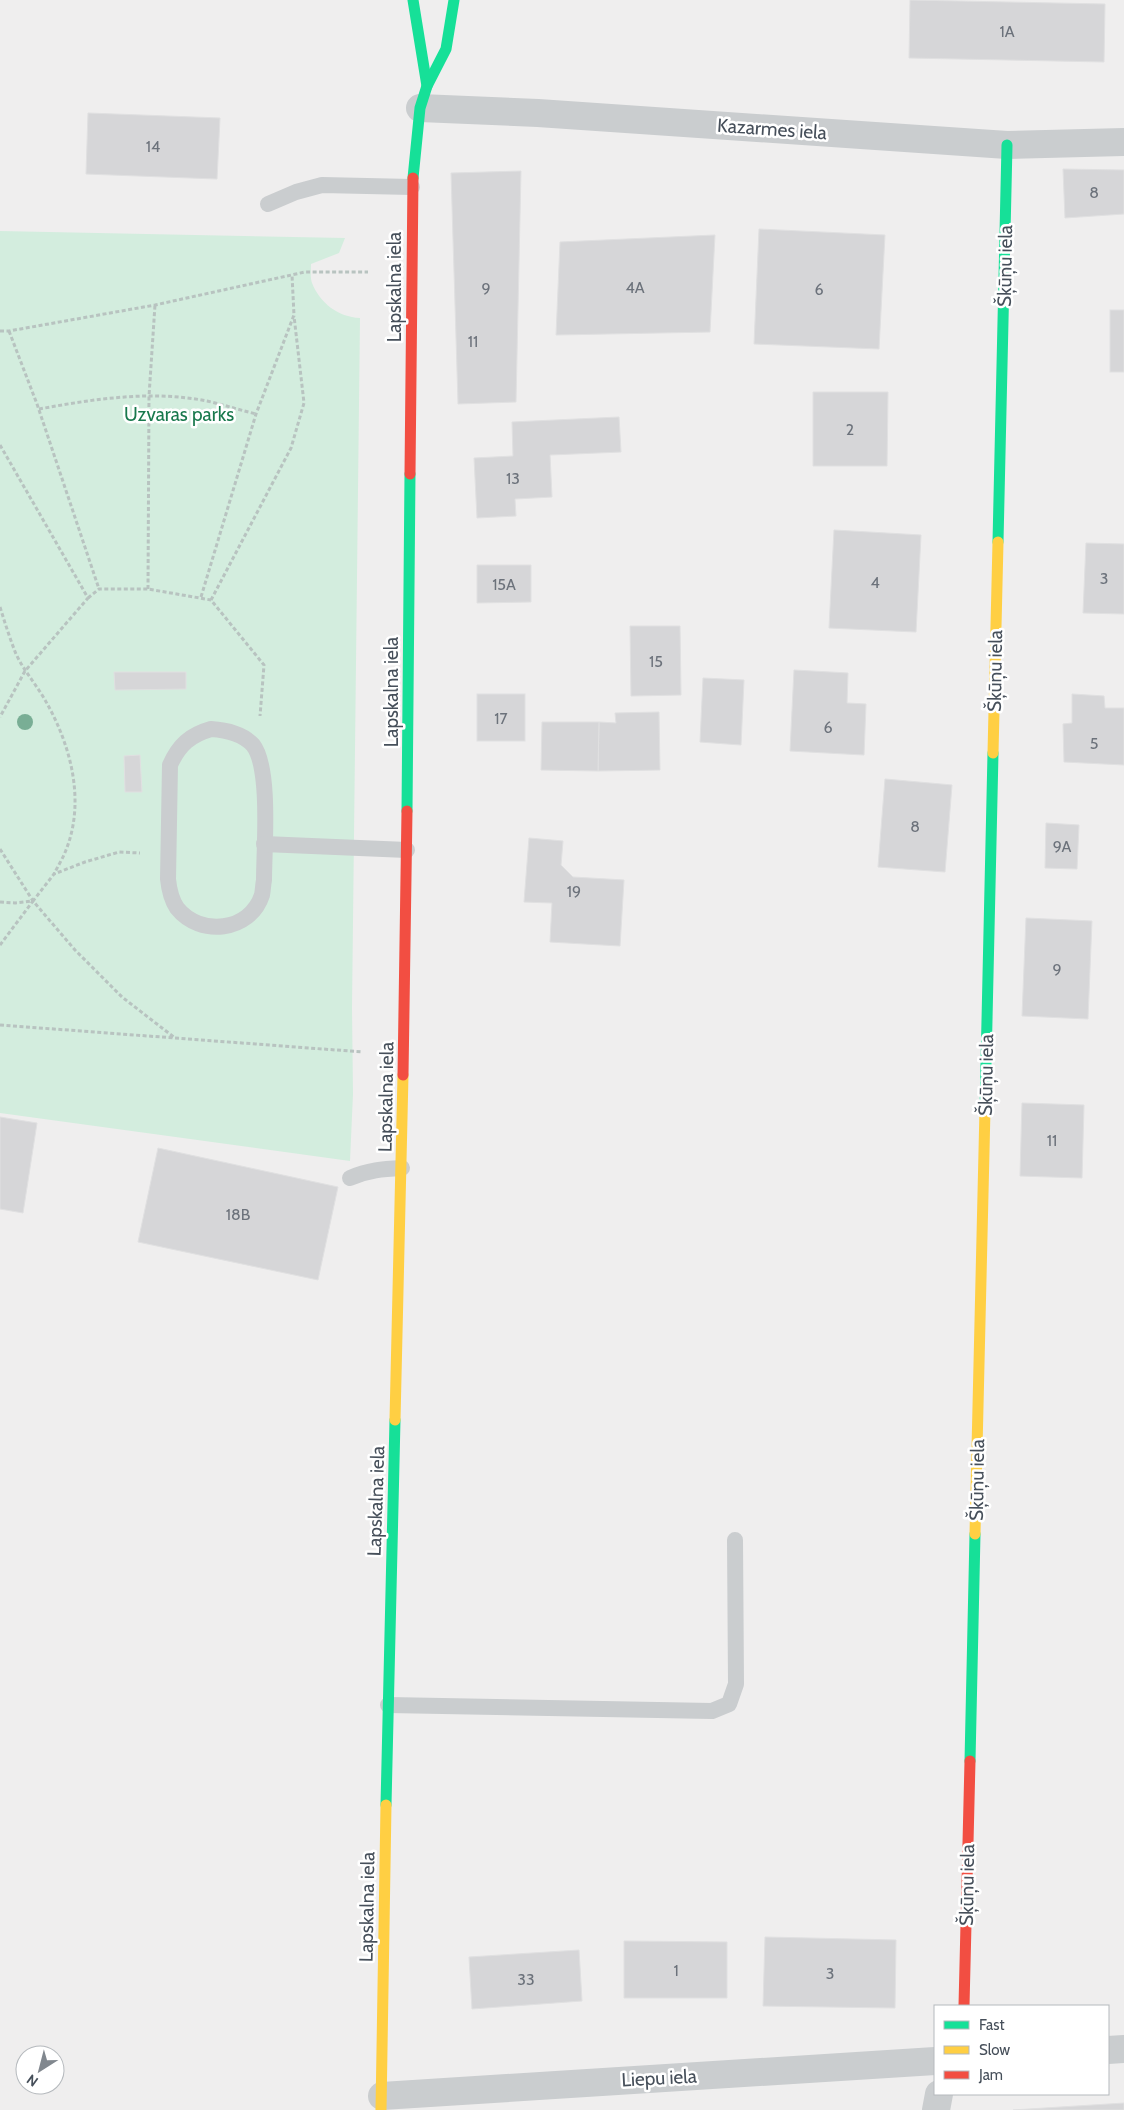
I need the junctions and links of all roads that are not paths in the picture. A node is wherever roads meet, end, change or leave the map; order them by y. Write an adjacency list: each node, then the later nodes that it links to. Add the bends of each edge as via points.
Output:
1 (413, 0): 3 (main road, Lapskalna iela)
2 (454, 0): 3 (main road, Lapskalna iela, via 446,48)
3 (423, 97): 5 (street, Kazarmes iela, via 538,113); 6 (main road, Lapskalna iela)
4 (1124, 142): 5 (street, Kazarmes iela)
5 (1007, 145): 14 (main road, Šķūņu iela)
6 (412, 187): 7 (lane, via 322,185); 9 (main road, Lapskalna iela)
7 (268, 204)
8 (264, 844): 8 (lane, via 264,776 253,745 226,730 211,729 191,737 176,751 169,776 170,893 177,907 188,919 203,926 219,928 245,918 262,896); 9 (lane)
9 (407, 850): 10 (main road, Lapskalna iela)
10 (402, 1168): 11 (lane, via 379,1168); 13 (main road, Lapskalna iela)
11 (350, 1178)
12 (735, 1540): 13 (lane, via 736,1684 729,1704 712,1711)
13 (388, 1705): 19 (main road, Lapskalna iela)
14 (964, 2005)
15 (1124, 2049): 16 (street)
16 (1109, 2050)
17 (934, 2061): 19 (street, Liepu iela)
18 (939, 2095): 20 (street)
19 (381, 2103)
20 (936, 2110)

